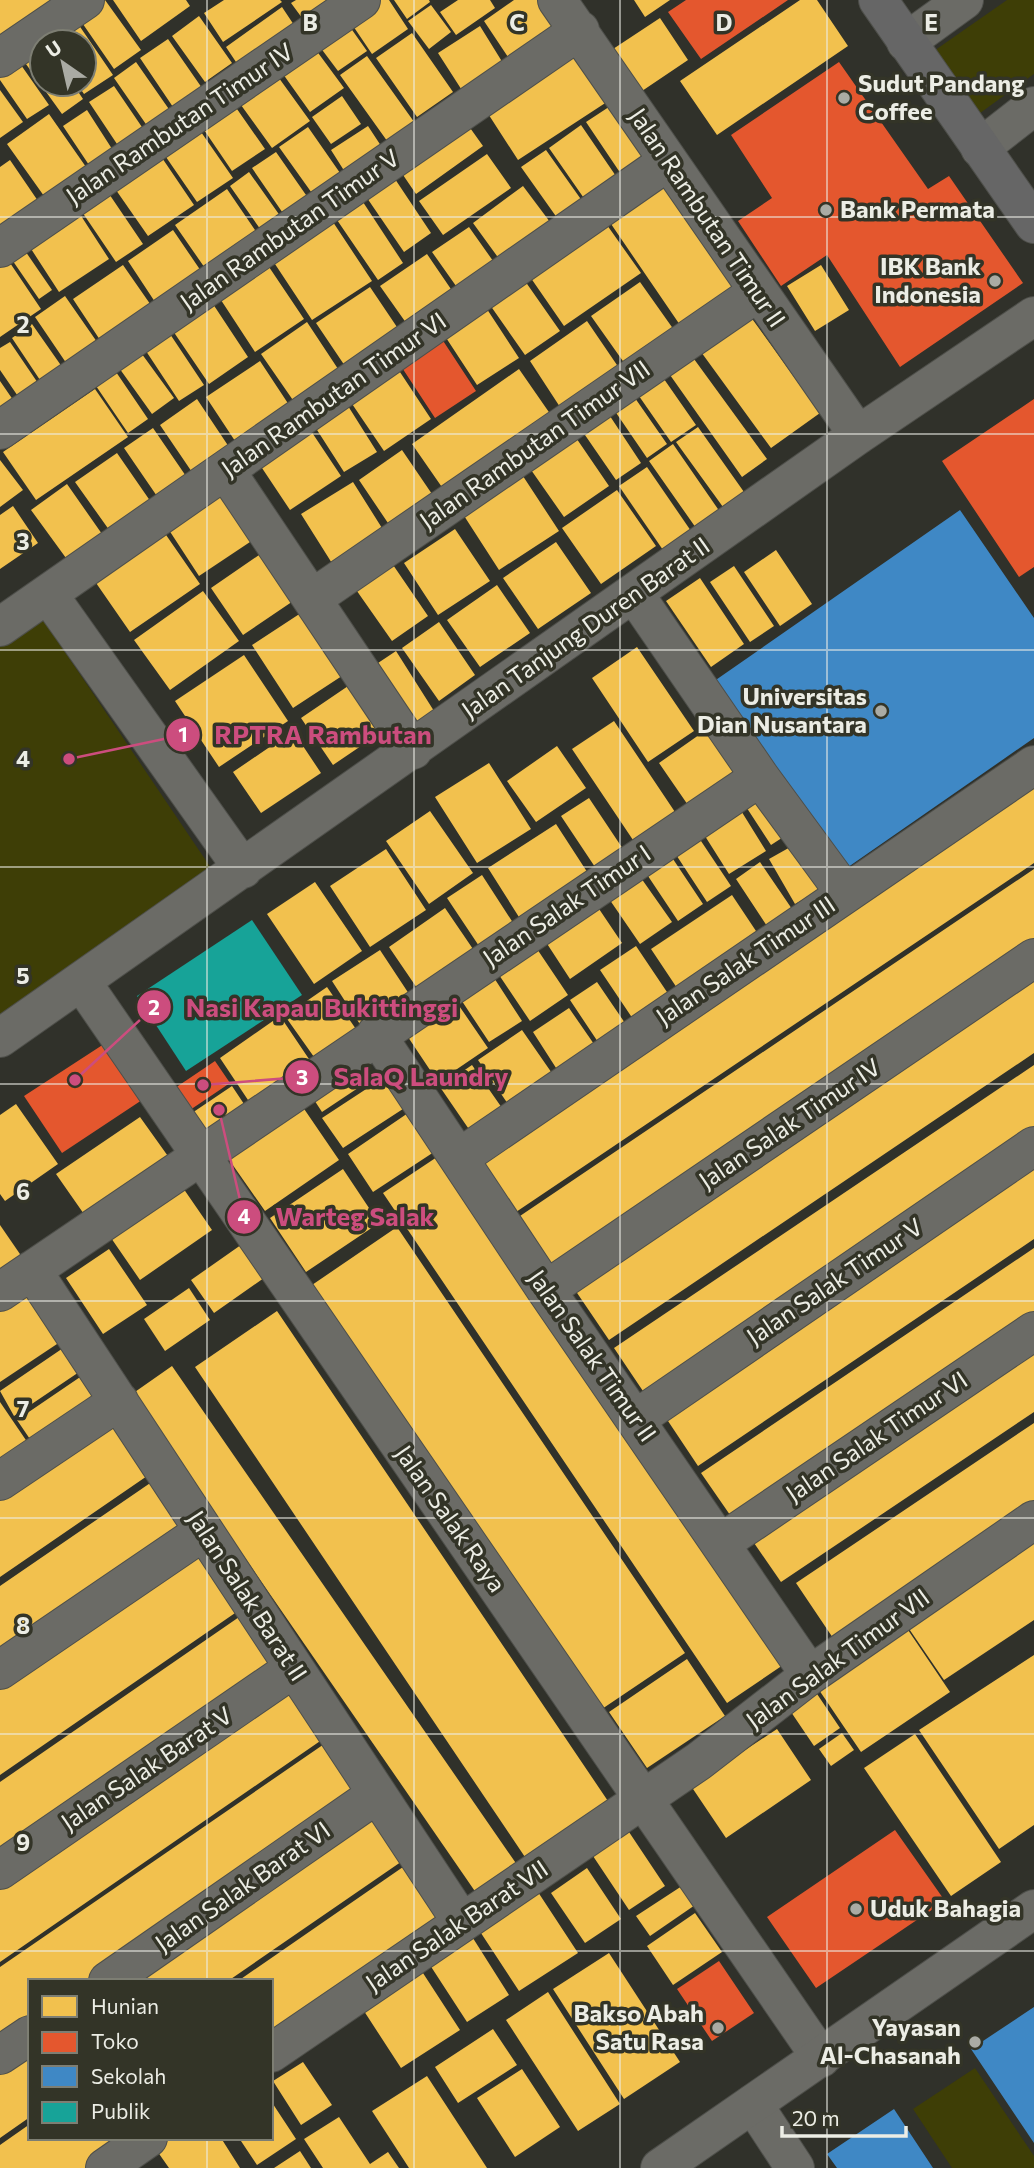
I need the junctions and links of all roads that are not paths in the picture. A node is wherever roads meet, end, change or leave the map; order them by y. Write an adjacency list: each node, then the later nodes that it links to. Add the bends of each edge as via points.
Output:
1 (85, 0): 8 (street)
2 (361, 0): 13 (street, Jalan Rambutan Timur IV)
3 (558, 0): 6 (street, Jalan Rambutan Timur II)
4 (878, 0): 7 (main road)
5 (964, 0): 7 (street)
6 (580, 30): 11 (street, Jalan Rambutan Timur II); 16 (street, Jalan Rambutan Timur V)
7 (906, 42): 10 (main road)
8 (0, 58)
9 (1034, 106): 10 (street)
10 (980, 148): 12 (main road)
11 (667, 162): 14 (street, Jalan Rambutan Timur II); 18 (street, Jalan Rambutan Timur VI)
12 (1034, 225)
13 (0, 248)
14 (758, 292): 17 (street, Jalan Rambutan Timur II); 21 (street, Jalan Rambutan Timur VII)
15 (1034, 316): 17 (street, Jalan Tanjung Duren Barat II)
16 (0, 430)
17 (858, 435): 20 (street, Jalan Tanjung Duren Barat II)
18 (226, 471): 19 (street, Jalan Rambutan Timur VI); 21 (street)
19 (47, 594): 22 (street, Jalan Rambutan Timur VI); 26 (street)
20 (635, 594): 23 (street, Jalan Tanjung Duren Barat II); 25 (street)
21 (313, 598): 23 (street)
22 (0, 627)
23 (413, 750): 26 (street, Jalan Tanjung Duren Barat II)
24 (1034, 765): 27 (street, Jalan Salak Timur III)
25 (760, 777): 27 (street); 30 (street, Jalan Salak Timur I)
26 (243, 869): 29 (street, Jalan Tanjung Duren Barat II)
27 (845, 893): 34 (street, Jalan Salak Timur III)
28 (1034, 958): 36 (street, Jalan Salak Timur IV)
29 (81, 981): 31 (street, Jalan Tanjung Duren Barat II); 33 (street, Jalan Salak Raya)
30 (376, 1034): 33 (street, Jalan Salak Timur I); 34 (street, Jalan Salak Timur II)
31 (0, 1038)
32 (1034, 1146): 40 (street, Jalan Salak Timur V)
33 (201, 1156): 35 (street, Jalan Salak Timur I); 49 (street, Jalan Salak Raya)
34 (458, 1158): 36 (street, Jalan Salak Timur II)
35 (32, 1270): 37 (street, Jalan Salak Timur I); 39 (street, Jalan Salak Barat II)
36 (546, 1290): 40 (street, Jalan Salak Timur II)
37 (0, 1292)
38 (1034, 1331): 44 (street, Jalan Salak Timur VI)
39 (119, 1401): 41 (street); 43 (street, Jalan Salak Barat II)
40 (636, 1419): 44 (street, Jalan Salak Timur II)
41 (0, 1481)
42 (1034, 1520): 47 (street, Jalan Salak Timur VII)
43 (204, 1531): 45 (street, Jalan Salak Barat II); 46 (street)
44 (721, 1542): 47 (street, Jalan Salak Timur II)
45 (295, 1668): 48 (street, Jalan Salak Barat II); 50 (street, Jalan Salak Barat V)
46 (0, 1670)
47 (810, 1675): 49 (street, Jalan Salak Timur VII, via 699,1762)
48 (377, 1794): 52 (street, Jalan Salak Barat II); 53 (street, Jalan Salak Barat VI)
49 (643, 1799): 52 (street, Jalan Salak Barat VII); 57 (street, Jalan Salak Raya)
50 (0, 1870)
51 (1034, 1909): 57 (street)
52 (461, 1922): 55 (street, Jalan Salak Barat VII)
53 (111, 1979)
54 (28, 2036): 56 (street)
55 (273, 2052)
56 (0, 2055)
57 (821, 2058): 58 (street)
58 (753, 2104): 61 (street); 62 (street)
59 (145, 2140): 60 (street)
60 (105, 2168)
61 (660, 2168)
62 (795, 2168)

